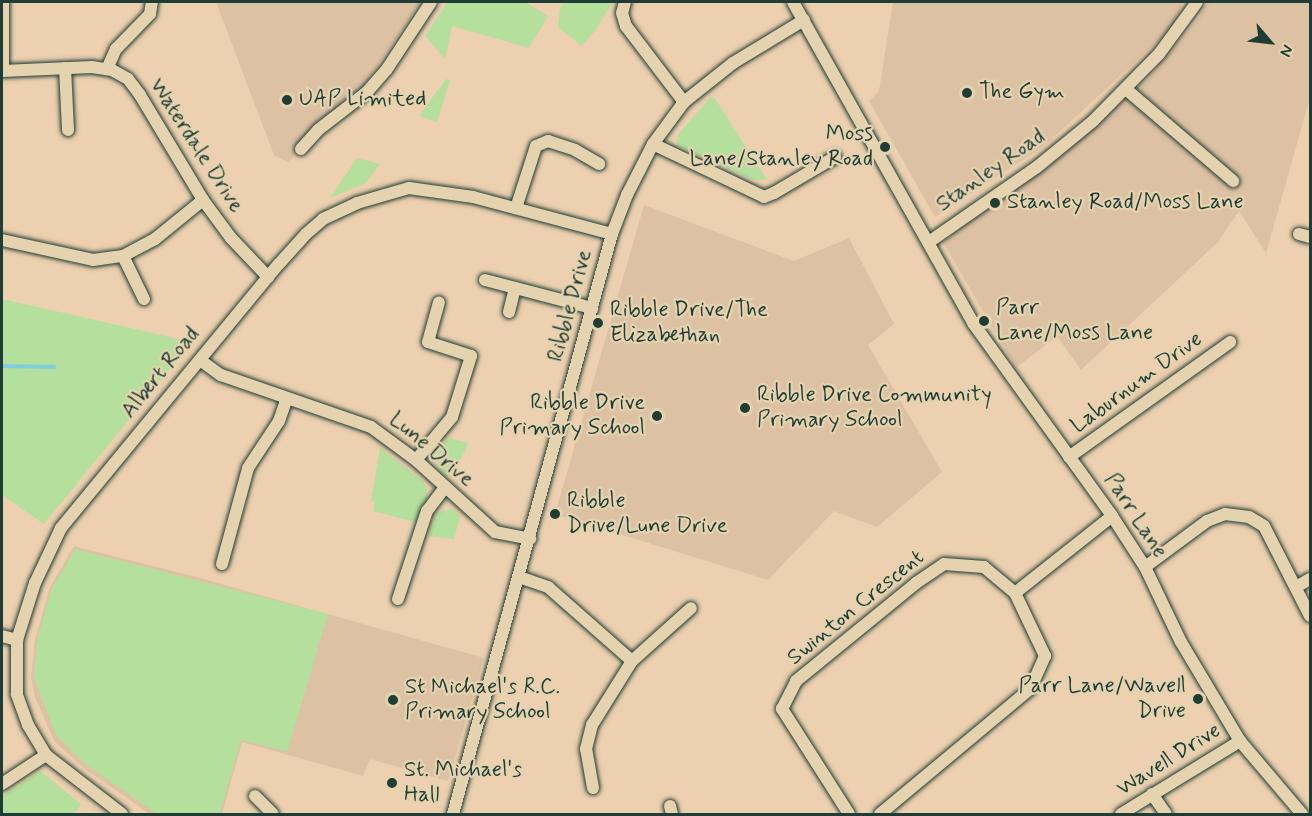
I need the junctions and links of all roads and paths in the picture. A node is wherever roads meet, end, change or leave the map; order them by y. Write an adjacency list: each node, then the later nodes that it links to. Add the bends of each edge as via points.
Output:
1 (3, 2): 10 (street)
2 (152, 2): 9 (street, via 150,14 116,49)
3 (431, 2): 15 (street, via 367,92 318,130)
4 (625, 2): 12 (street, via 622,13 626,26)
5 (793, 2): 7 (street, Parr Lane)
6 (1197, 2): 11 (street, Stanley Road, via 1160,54)
7 (804, 20): 12 (street, Ribble Drive, via 733,63); 23 (street, Parr Lane)
8 (65, 68): 9 (street, Waterdale Drive); 10 (street, Waterdale Drive); 13 (street)
9 (107, 69): 19 (street, Waterdale Drive, via 128,79 140,95)
10 (2, 71)
11 (1127, 90): 18 (street); 23 (street, Stanley Road, via 1044,161)
12 (684, 102): 14 (street, Ribble Drive)
13 (68, 130)
14 (653, 144): 16 (street, via 665,153 764,196); 21 (street, Ribble Drive)
15 (301, 149)
16 (835, 158)
17 (599, 164): 20 (street, via 548,141 536,146)
18 (1233, 181)
19 (203, 200): 24 (street, via 155,239); 25 (street, Waterdale Drive, via 231,238)
20 (516, 208): 21 (street, Albert Road); 25 (street, Albert Road, via 473,197 401,190 357,203 323,219)
21 (612, 234): 30 (street, Ribble Drive)
22 (2, 240): 24 (street, via 93,260)
23 (929, 242): 35 (street, Parr Lane, via 973,323)
24 (123, 256): 28 (street, via 142,281)
25 (268, 277): 33 (street, Albert Road)
26 (485, 280): 27 (street)
27 (515, 288): 30 (street); 31 (street)
28 (144, 299)
29 (439, 302): 36 (street, via 428,342 471,356 452,417)
30 (592, 308): 39 (street, Ribble Drive)
31 (508, 312)
32 (1230, 342): 35 (street, Laburnum Drive)
33 (200, 360): 34 (street, Lune Drive, via 221,375); 50 (street, Albert Road, via 61,528 35,583)
34 (287, 398): 36 (street, Lune Drive, via 371,427); 40 (street, via 279,421 248,468)
35 (1069, 457): 38 (street, Parr Lane)
36 (416, 460): 37 (street, Lune Drive)
37 (445, 487): 39 (street, Lune Drive, via 495,532); 46 (street, via 427,512)
38 (1112, 516): 41 (street, Parr Lane); 45 (street)
39 (530, 539): 42 (street, Ribble Drive)
40 (222, 564)
41 (1144, 567): 44 (street, via 1207,522 1225,514 1249,517 1264,526); 52 (street, Parr Lane, via 1181,642)
42 (519, 578): 51 (street, via 548,587); 60 (street, Ribble Drive)
43 (1311, 579): 44 (street)
44 (1296, 587): 48 (street)
45 (1015, 593): 61 (street, Swinton Crescent, via 984,567 944,564 796,681 782,708); 62 (street, Swinton Crescent, via 1045,656 1030,689)
46 (398, 599)
47 (691, 608): 51 (street)
48 (1311, 615)
49 (2, 636): 50 (street)
50 (17, 640): 53 (street, Albert Road, via 17,694 28,725)
51 (632, 661): 55 (street, via 592,725 586,748)
52 (1240, 741): 56 (street, Wavell Drive); 65 (street, Parr Lane)
53 (46, 755): 54 (street); 58 (street, Albert Road)
54 (2, 784)
55 (593, 788)
56 (1152, 794): 63 (street, Wavell Drive); 64 (street)
57 (255, 796): 59 (street)
58 (122, 814)
59 (273, 814)
60 (453, 814)
61 (849, 814)
62 (880, 814)
63 (1120, 814)
64 (1166, 814)
65 (1302, 814)

